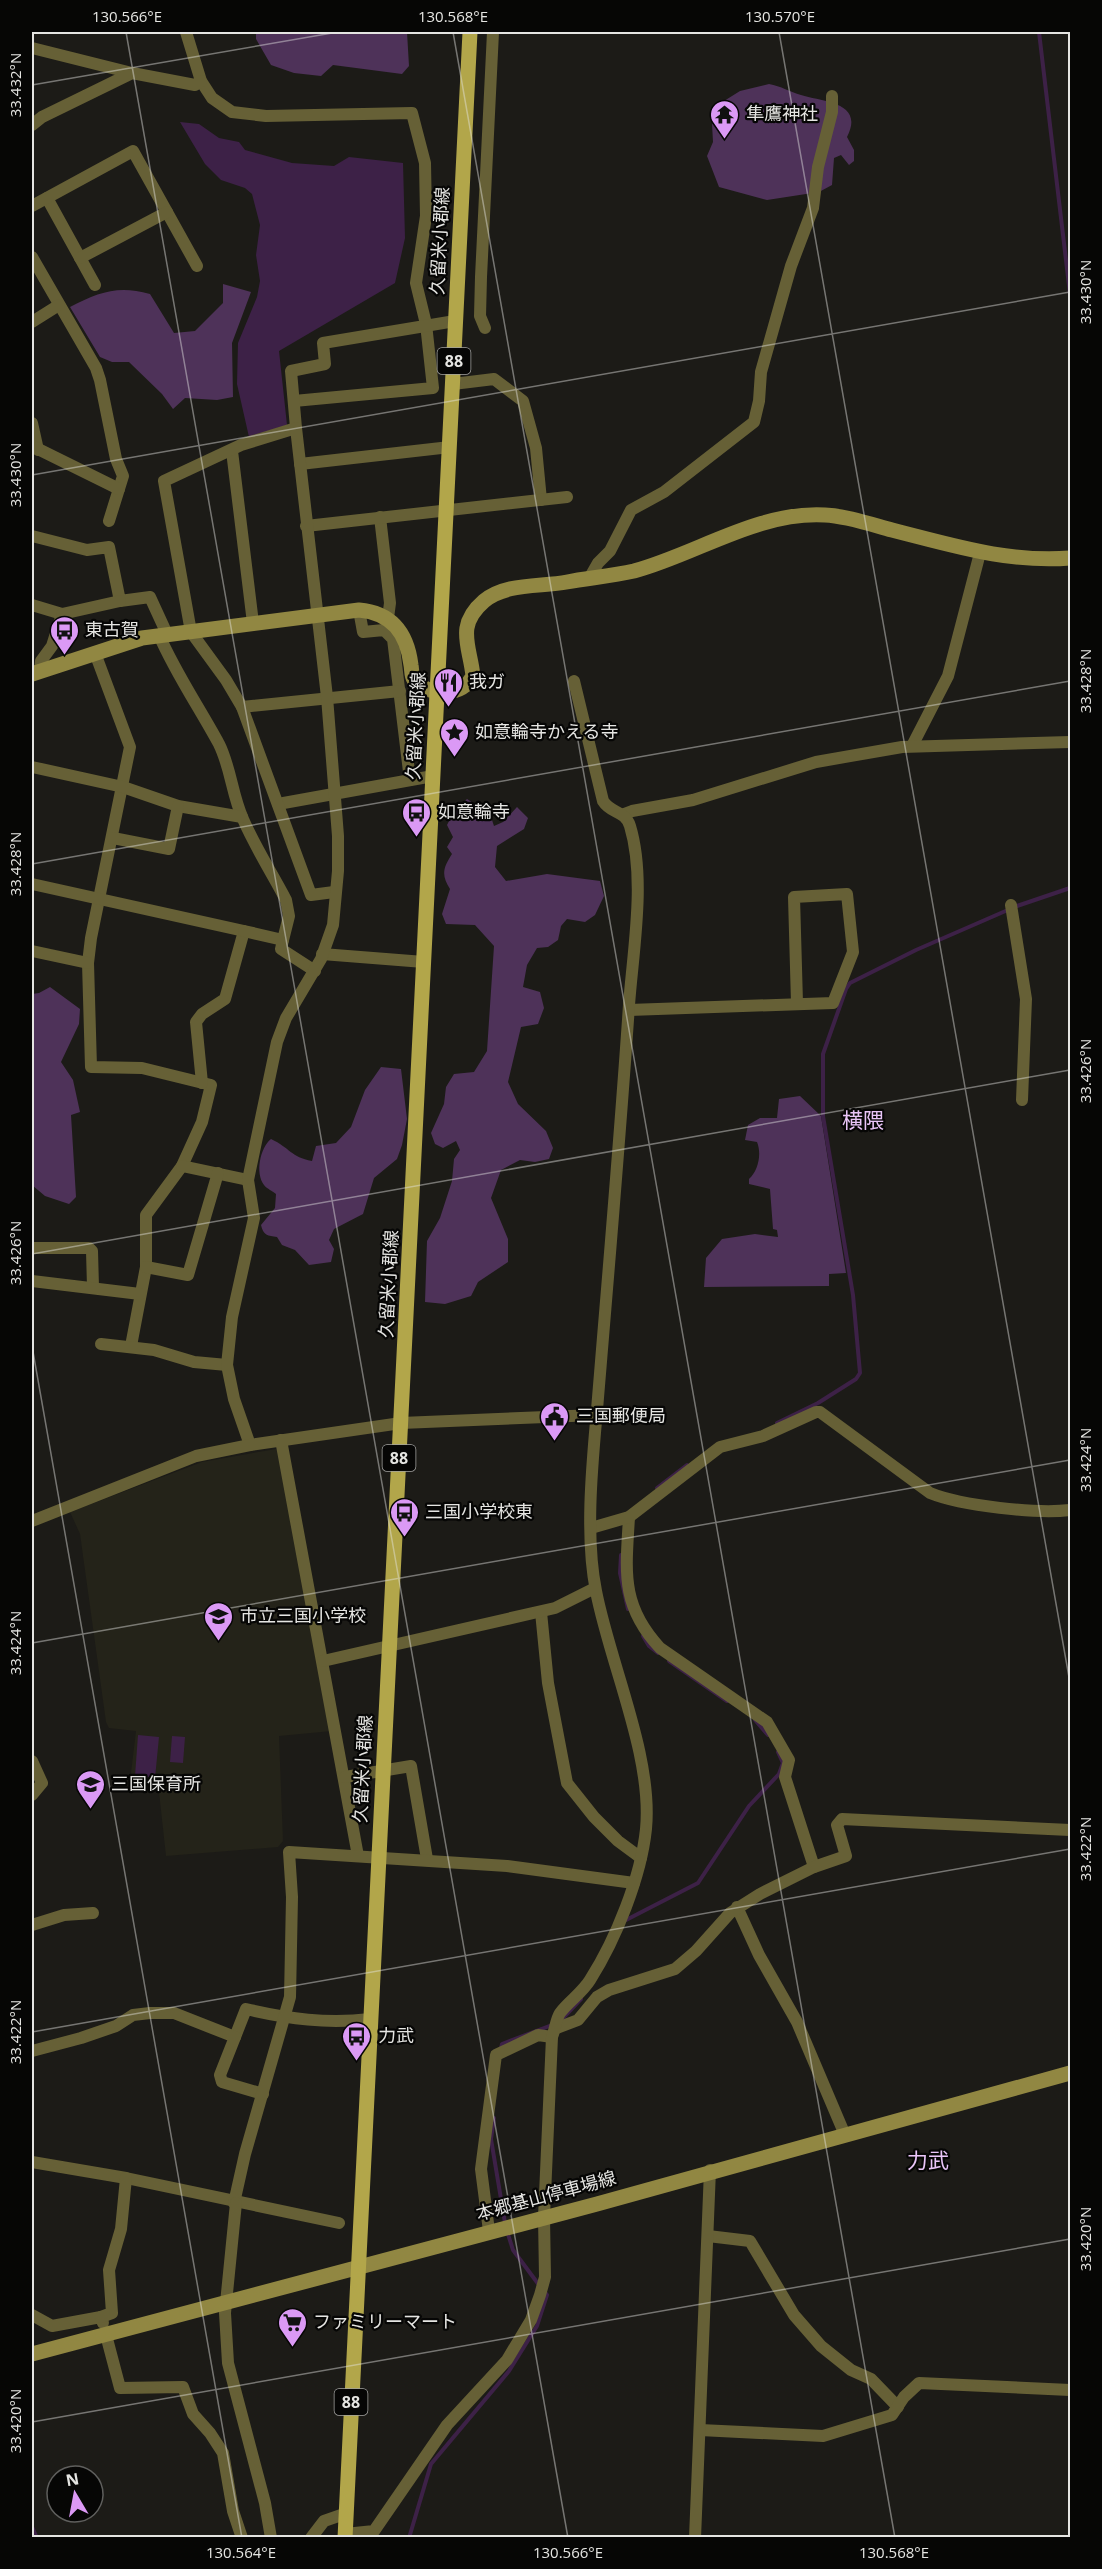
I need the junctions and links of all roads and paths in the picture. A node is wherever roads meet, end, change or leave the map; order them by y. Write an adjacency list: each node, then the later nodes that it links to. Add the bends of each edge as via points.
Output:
1 (186, 32): 6 (street)
2 (470, 32): 17 (main road, 久留米小郡線 / 88)
3 (493, 32): 20 (street, via 481,277 480,316)
4 (32, 48): 5 (street)
5 (132, 73): 6 (street, via 195,85); 8 (street)
6 (201, 81): 19 (street, via 220,105 242,114 412,113 425,163 426,216 416,283)
7 (832, 96): 39 (street, via 812,214 791,266 761,372 754,422 664,492 631,510 610,551)
8 (32, 125)
9 (46, 198): 10 (street); 11 (street, via 133,151); 13 (street)
10 (32, 206)
11 (167, 212): 13 (street); 14 (street)
12 (32, 256): 16 (street)
13 (80, 258): 15 (street)
14 (197, 266)
15 (95, 285)
16 (59, 306): 18 (street); 29 (street, via 96,368 123,476)
17 (455, 321): 19 (street); 21 (main road, 久留米小郡線 / 88)
18 (32, 322)
19 (426, 324): 22 (street, via 323,343 325,364 291,371); 22 (street, via 433,387)
20 (485, 328)
21 (453, 384): 25 (main road, 久留米小郡線 / 88); 31 (street, via 494,379 523,401 536,448)
22 (294, 401): 24 (street)
23 (32, 423): 26 (street)
24 (296, 428): 27 (street); 28 (street)
25 (450, 447): 28 (street); 32 (main road, 久留米小郡線 / 88)
26 (35, 448): 29 (street)
27 (232, 451): 46 (street); 47 (street, via 164,481)
28 (300, 464): 35 (street)
29 (120, 489): 34 (street)
30 (567, 497): 31 (street)
31 (541, 500): 32 (street)
32 (446, 510): 33 (street); 53 (main road, 久留米小郡線 / 88)
33 (380, 517): 35 (street); 45 (street, via 390,603)
34 (110, 521)
35 (306, 526): 44 (street)
36 (32, 536): 40 (street, via 87,550 110,547)
37 (980, 552): 38 (street, via 1018,559); 39 (street, via 855,520 807,515 785,517 634,571); 57 (street, via 948,676)
38 (1071, 558)
39 (590, 577): 53 (street, via 494,593 483,601 474,611 465,634 472,660 470,683 456,691)
40 (120, 601): 43 (street); 48 (street, via 150,597)
41 (32, 605): 43 (street)
42 (359, 610): 44 (street); 45 (street, via 374,611); 52 (street, via 363,632 384,630 393,639)
43 (62, 614): 50 (street, via 52,646)
44 (316, 615): 46 (street); 54 (street)
45 (388, 618): 53 (street, via 406,639 414,680)
46 (253, 623): 47 (street)
47 (191, 632): 48 (street); 55 (street)
48 (163, 635): 49 (street); 66 (street, via 174,671 201,710 229,766)
49 (95, 653): 50 (street); 61 (street, via 130,747)
50 (36, 672)
51 (574, 681): 65 (street, via 603,801)
52 (400, 691): 54 (street); 60 (street)
53 (438, 691): 59 (main road, 久留米小郡線 / 88)
54 (327, 697): 55 (street); 62 (street)
55 (242, 707): 63 (street)
56 (1071, 742): 57 (street)
57 (912, 746): 65 (street, via 816,762 693,800)
58 (32, 767): 61 (street)
59 (433, 776): 60 (street); 76 (main road, 久留米小郡線 / 88)
60 (410, 780): 62 (street)
61 (123, 787): 64 (street); 67 (street)
62 (335, 796): 63 (street); 69 (street, via 338,871)
63 (278, 804): 69 (street, via 311,895)
64 (178, 806): 66 (street); 67 (street, via 169,849)
65 (624, 814): 80 (street, via 636,860)
66 (242, 817): 73 (street, via 286,900 289,916)
67 (113, 838): 70 (street)
68 (32, 884): 70 (street)
69 (334, 892): 75 (street, via 333,925)
70 (100, 899): 72 (street); 77 (street)
71 (1011, 905): 82 (street, via 1026,999)
72 (244, 932): 73 (street); 81 (street, via 225,999 196,1022)
73 (283, 940): 78 (street, via 280,949)
74 (32, 951): 77 (street)
75 (322, 954): 76 (street); 78 (street)
76 (424, 962): 95 (main road, 久留米小郡線 / 88)
77 (88, 963): 81 (street, via 91,1067 142,1068)
78 (315, 971): 85 (street, via 286,1018 277,1042)
79 (796, 1003): 79 (street, via 833,1003 841,989 853,952 847,894 794,897); 80 (street)
80 (629, 1010): 94 (street)
81 (202, 1083): 83 (street, via 211,1085 209,1094 202,1122)
82 (1022, 1100)
83 (182, 1166): 84 (street); 87 (street, via 146,1215)
84 (218, 1173): 85 (street); 87 (street, via 188,1275)
85 (248, 1180): 93 (street, via 254,1218 232,1317)
86 (32, 1248): 89 (street, via 89,1248)
87 (146, 1267): 90 (street)
88 (32, 1281): 89 (street)
89 (93, 1287): 90 (street)
90 (140, 1294): 92 (street)
91 (101, 1344): 92 (street)
92 (131, 1346): 93 (street, via 194,1362)
93 (227, 1365): 97 (street)
94 (596, 1415): 95 (street); 101 (street)
95 (401, 1423): 96 (street); 104 (main road, 久留米小郡線 / 88)
96 (281, 1440): 97 (street); 105 (street)
97 (250, 1445): 100 (street, via 196,1456)
98 (1071, 1510): 99 (street, via 1004,1507 942,1498 816,1412 763,1436 720,1447)
99 (629, 1517): 101 (street); 115 (street, via 625,1580 628,1595 660,1648 767,1722 789,1760 785,1777)
100 (32, 1521)
101 (591, 1528): 102 (street)
102 (595, 1588): 103 (street); 113 (street, via 644,1776 647,1809)
103 (541, 1612): 104 (street); 113 (street, via 548,1683 567,1783 594,1817)
104 (389, 1647): 105 (street); 107 (main road, 久留米小郡線 / 88)
105 (323, 1661): 108 (street)
106 (32, 1761): 109 (street, via 42,1783)
107 (384, 1770): 108 (street); 112 (main road, 久留米小郡線 / 88); 114 (street, via 411,1766)
108 (345, 1777): 111 (street)
109 (32, 1795)
110 (1071, 1830): 115 (street, via 842,1819 837,1826 846,1856)
111 (358, 1856): 112 (street); 120 (street, via 289,1852 292,1931 290,1997)
112 (378, 1858): 114 (street); 121 (main road, 久留米小郡線 / 88)
113 (640, 1858): 116 (street)
114 (428, 1859): 116 (street)
115 (814, 1867): 117 (street)
116 (634, 1883): 122 (street, via 596,1970 572,2004 559,2015)
117 (737, 1907): 122 (street, via 675,1969 609,1990 597,1997 578,2020); 127 (street, via 797,2022)
118 (93, 1913): 119 (street, via 64,1915)
119 (32, 1925)
120 (285, 2018): 121 (street, via 324,2022); 123 (street, via 246,2009); 126 (street)
121 (370, 2019): 136 (main road, 久留米小郡線 / 88)
122 (554, 2032): 132 (street); 134 (street, via 538,2035 496,2055 481,2169)
123 (235, 2037): 124 (street, via 174,2013 150,2013 133,2015 116,2026); 126 (street, via 220,2075 222,2082)
124 (32, 2051)
125 (1071, 2073): 127 (street, 本郷基山停車場線)
126 (263, 2094): 131 (street)
127 (845, 2135): 129 (street, 本郷基山停車場線)
128 (32, 2162): 130 (street)
129 (710, 2170): 132 (street, 本郷基山停車場線); 135 (street)
130 (126, 2178): 131 (street); 139 (street, via 121,2229 109,2270 112,2313)
131 (235, 2203): 133 (street); 137 (street)
132 (544, 2217): 134 (street, 本郷基山停車場線); 148 (street, via 543,2286 531,2320 507,2360 440,2434 374,2531)
133 (339, 2223)
134 (489, 2231): 136 (street, 本郷基山停車場線)
135 (708, 2236): 145 (street, via 750,2241 794,2315 821,2346 851,2370 871,2379); 146 (street)
136 (360, 2266): 137 (street, 本郷基山停車場線); 147 (main road, 久留米小郡線 / 88)
137 (226, 2302): 140 (street, 本郷基山停車場線); 150 (street, via 228,2363)
138 (32, 2315): 139 (street, via 52,2326)
139 (101, 2317): 140 (street)
140 (109, 2333): 141 (street); 142 (street, 本郷基山停車場線); 143 (street); 149 (street, via 120,2388 183,2387 193,2414 223,2453)
141 (32, 2346)
142 (32, 2354)
143 (32, 2362)
144 (1071, 2390): 145 (street, via 919,2383)
145 (898, 2407): 146 (street, via 892,2415 823,2436)
146 (700, 2430): 152 (street)
147 (347, 2512): 148 (main road, 久留米小郡線 / 88); 151 (street, via 324,2521)
148 (345, 2536)
149 (242, 2538)
150 (271, 2538)
151 (310, 2538)
152 (695, 2538)

